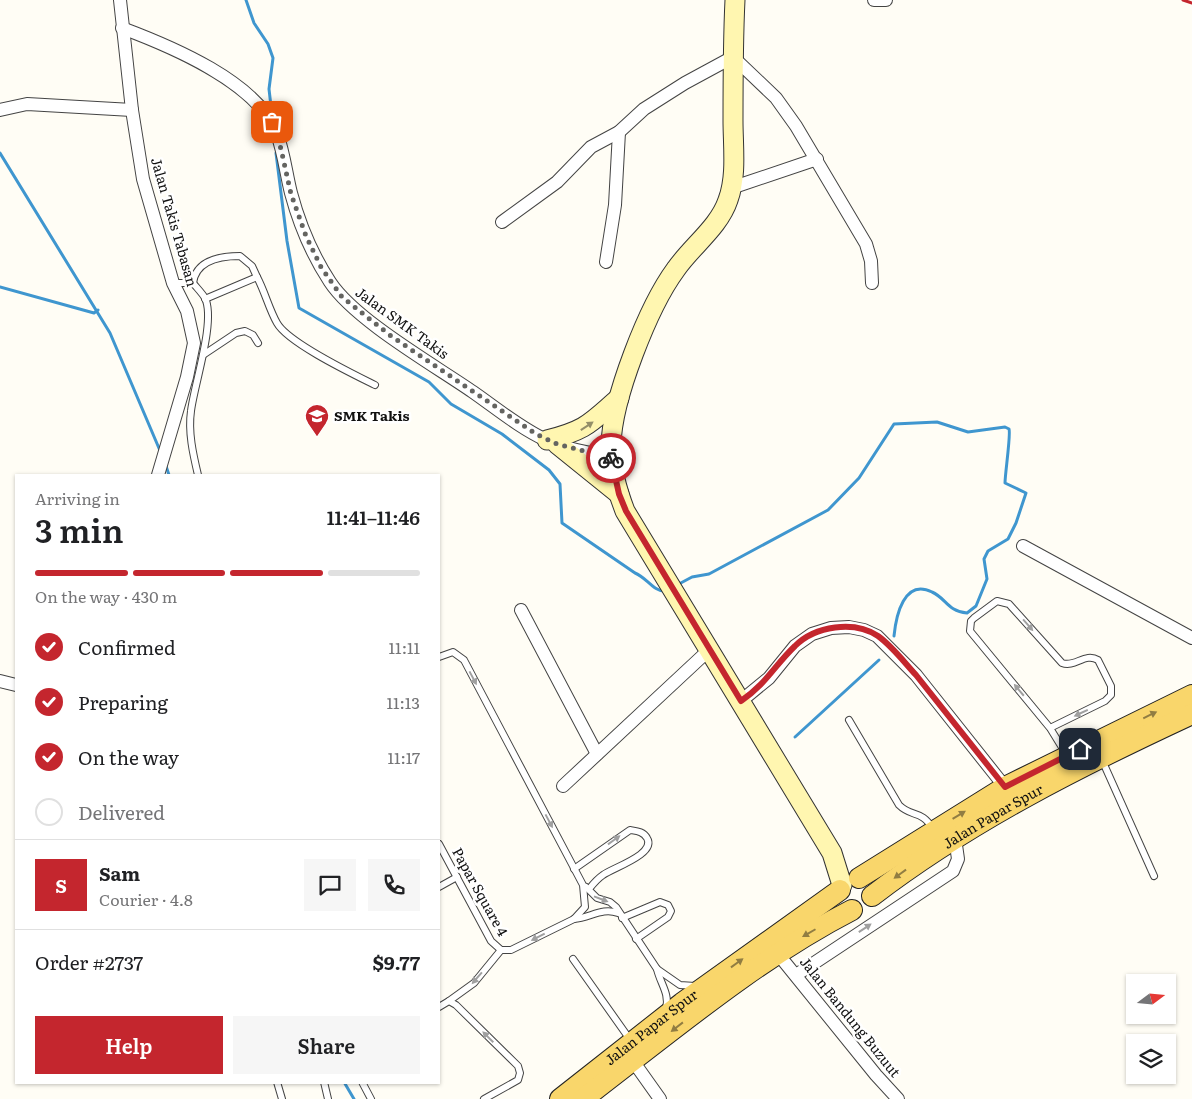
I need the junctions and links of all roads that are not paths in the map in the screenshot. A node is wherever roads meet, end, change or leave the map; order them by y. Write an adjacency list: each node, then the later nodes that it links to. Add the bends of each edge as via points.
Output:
1 (120, 0): 5 (street, Jalan Takis Tabasan)
2 (735, 0): 6 (main road)
3 (874, 0): 4 (street)
4 (886, 0)
5 (122, 28): 8 (street, Jalan Takis Tabasan); 23 (street, Jalan SMK Takis, via 171,47 202,64 265,112 277,133 291,194 306,236 321,267 342,297 391,336)
6 (733, 57): 9 (street, via 705,70 644,109); 10 (street, via 776,98); 11 (main road)
7 (0, 110): 8 (street, via 27,104)
8 (132, 110): 15 (street, Jalan Takis Tabasan, via 143,179)
9 (619, 132): 12 (street, via 591,147 557,182); 13 (street, via 615,205)
10 (817, 159): 11 (street); 17 (street, via 866,244)
11 (732, 188): 22 (main road, via 722,212 665,284 650,313)
12 (502, 222)
13 (606, 262)
14 (257, 277): 16 (lane, via 252,266 240,256 226,256 210,260 194,274); 18 (lane); 21 (lane, via 278,324 286,332 312,351)
15 (173, 283): 16 (lane); 25 (street, Jalan Takis Tabasan, via 187,311 194,343)
16 (193, 283): 18 (lane)
17 (872, 283)
18 (205, 299): 20 (lane, via 208,313)
19 (258, 343): 20 (lane, via 245,331)
20 (203, 355): 26 (lane, via 190,413 192,450)
21 (375, 385)
22 (619, 398): 23 (main road, one-way to 22, via 580,431); 24 (main road, via 612,428)
23 (552, 442): 24 (street, Jalan SMK Takis, via 581,452); 27 (main road)
24 (611, 457): 27 (main road)
25 (159, 472)
26 (198, 474)
27 (619, 494): 31 (main road, via 626,511)
28 (1023, 546): 30 (street)
29 (521, 610): 40 (street)
30 (1192, 638)
31 (710, 649): 36 (main road); 40 (street)
32 (440, 657): 48 (lane, one-way to 48, via 453,652 464,660)
33 (0, 681): 34 (street)
34 (15, 685)
35 (1192, 695): 41 (main road, Jalan Papar Spur, one-way to 35)
36 (741, 701): 44 (street, via 769,678 795,646 812,634 831,628 864,630 878,636 916,675); 51 (main road, via 832,854 839,856)
37 (1192, 714): 42 (main road, Jalan Papar Spur)
38 (850, 720): 46 (lane, via 900,805 904,810 924,816)
39 (1050, 728): 39 (lane, one-way to 39, via 970,631 970,621 997,600 1009,604 1062,663 1069,665 1090,657 1098,660 1111,686 1111,695 1105,702); 41 (lane)
40 (597, 754): 43 (street)
41 (1067, 755): 44 (main road, Jalan Papar Spur)
42 (1100, 757): 45 (main road, Jalan Papar Spur, via 1010,804); 49 (lane)
43 (563, 786)
44 (1005, 787): 46 (main road, Jalan Papar Spur, one-way to 44)
45 (956, 838): 46 (main road, Jalan Papar Spur); 63 (street, one-way to 45, via 953,871 958,859)
46 (927, 841): 51 (main road, Jalan Papar Spur); 54 (main road, one-way to 54)
47 (440, 846): 50 (lane, Papar Square 4)
48 (574, 869): 53 (lane); 53 (lane, one-way to 53, via 630,830 639,831 646,837 648,842 641,856 603,874)
49 (1154, 876)
50 (457, 877): 52 (lane); 59 (lane, Papar Square 4, via 491,941)
51 (849, 883): 54 (main road, via 867,882); 55 (main road, via 840,900); 64 (main road, Jalan Papar Spur, one-way to 51)
52 (440, 887)
53 (586, 887): 56 (lane, one-way to 56, via 597,898 613,904); 57 (lane, via 585,907)
54 (872, 896): 55 (main road, via 867,906)
55 (852, 910): 60 (main road, one-way to 60)
56 (620, 915): 57 (lane, via 607,910); 58 (lane); 58 (lane, via 660,902 668,905 671,911 668,917)
57 (574, 919): 59 (lane, one-way to 59, via 511,950)
58 (636, 939): 62 (lane)
59 (501, 950): 65 (lane, one-way to 65, via 474,983)
60 (778, 954): 63 (street, Jalan Bandung Buzuut); 68 (main road, one-way to 68)
61 (573, 959): 68 (lane)
62 (657, 969): 64 (lane, via 680,985); 67 (lane, via 667,999)
63 (796, 975): 79 (street, Jalan Bandung Buzuut)
64 (705, 986): 67 (main road, Jalan Papar Spur)
65 (449, 1001): 66 (lane); 75 (lane, one-way to 65, via 518,1080 518,1066)
66 (440, 1006)
67 (663, 1018): 68 (main road, Jalan Papar Spur)
68 (632, 1051): 76 (main road, Jalan Papar Spur); 77 (main road); 78 (street)
69 (278, 1084): 72 (lane)
70 (324, 1084): 73 (lane)
71 (363, 1084): 74 (lane)
72 (282, 1099)
73 (328, 1099)
74 (371, 1099)
75 (484, 1099)
76 (560, 1099)
77 (583, 1099)
78 (660, 1099)
79 (898, 1099)

